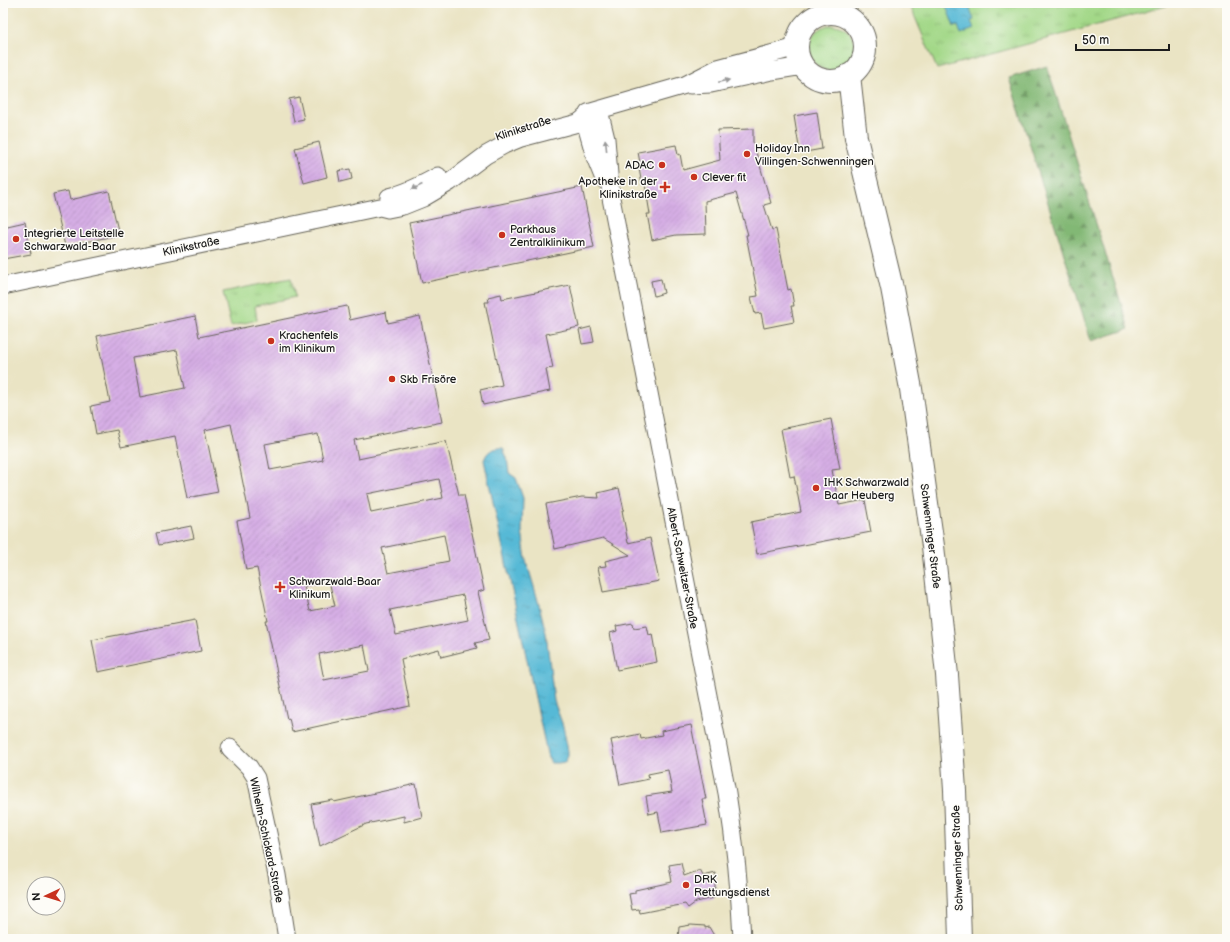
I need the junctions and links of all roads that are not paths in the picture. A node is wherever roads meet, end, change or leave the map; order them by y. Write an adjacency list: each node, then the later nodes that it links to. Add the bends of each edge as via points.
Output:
1 (831, 8): 2 (main road); 4 (main road, via 853,21 864,38 865,49 857,68)
2 (811, 10): 3 (main road, via 799,35)
3 (800, 57): 4 (main road, via 810,74 819,79); 5 (street, Klinikstraße, via 718,68 686,85)
4 (839, 78): 10 (main road, Schwenninger Straße, via 892,288 911,389 933,546 947,675)
5 (591, 114): 6 (street, Klinikstraße, via 574,112 509,131 486,141 442,174 418,187 384,199 380,207); 9 (street, Albert-Schweitzer-Straße, via 595,157 611,198 727,793 735,842)
6 (3, 286)
7 (230, 748): 8 (street, Wilhelm-Schickard-Straße, via 256,778 277,875)
8 (287, 939)
9 (742, 939)
10 (960, 939)

